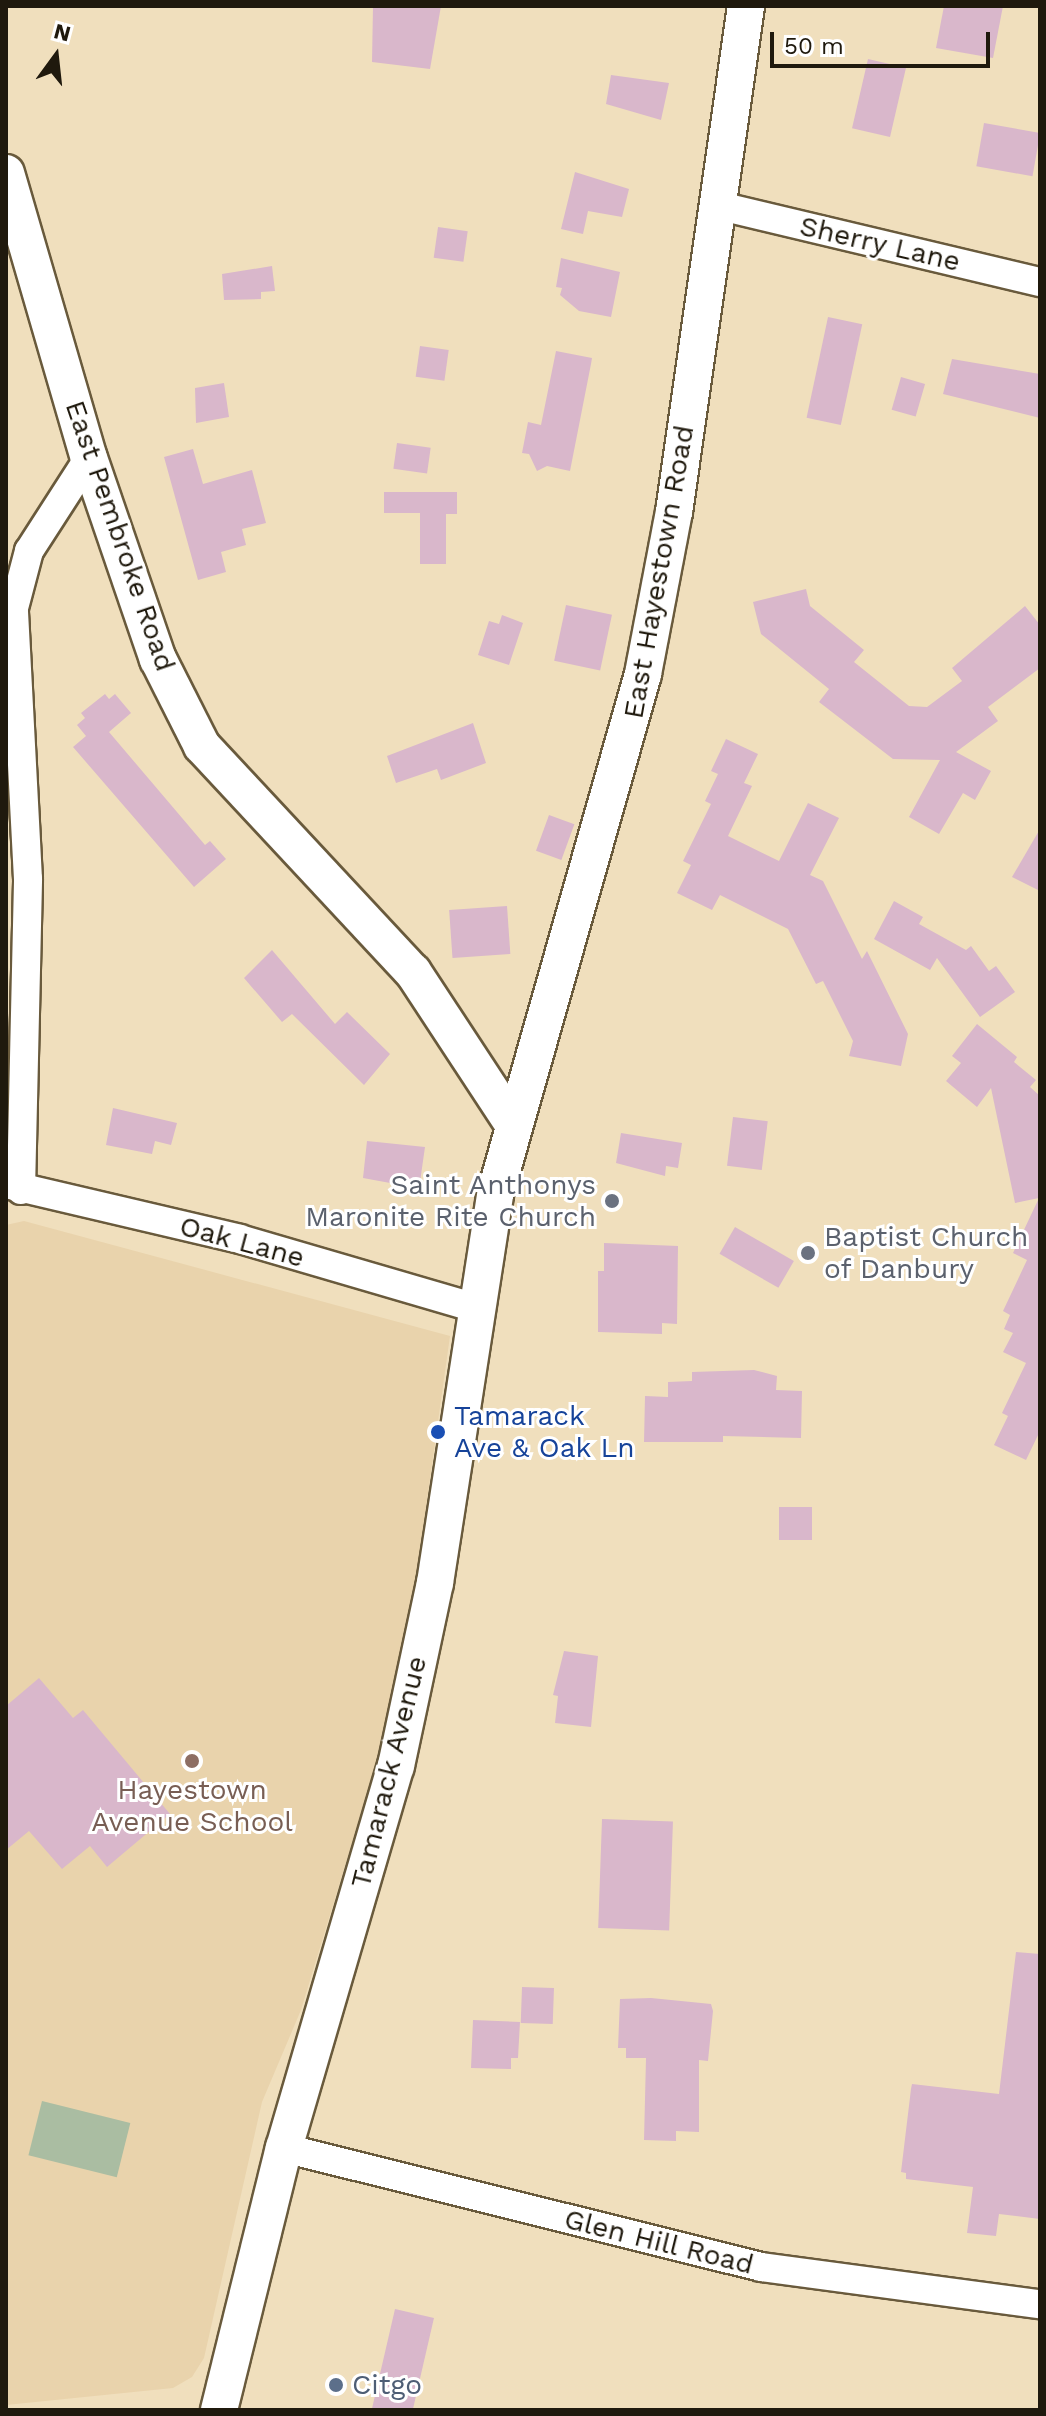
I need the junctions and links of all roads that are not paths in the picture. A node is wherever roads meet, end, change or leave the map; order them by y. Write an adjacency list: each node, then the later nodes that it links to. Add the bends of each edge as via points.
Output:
1 (746, 6): 3 (street, East Hayestown Road)
2 (6, 173): 5 (street, East Pembroke Road)
3 (720, 206): 4 (street, Sherry Lane); 6 (street, East Hayestown Road, via 643,674)
4 (1040, 282)
5 (89, 458): 6 (street, East Pembroke Road, via 158,659 202,746 413,972); 7 (street, via 29,551 14,608 28,879)
6 (513, 1124): 8 (street, Tamarack Avenue)
7 (13, 1187): 8 (street, Oak Lane, via 240,1239)
8 (476, 1308): 9 (street, Tamarack Avenue, via 435,1583 396,1766)
9 (284, 2148): 10 (street, Glen Hill Road, via 761,2267); 11 (street, Tamarack Avenue)
10 (1040, 2304)
11 (219, 2410)

